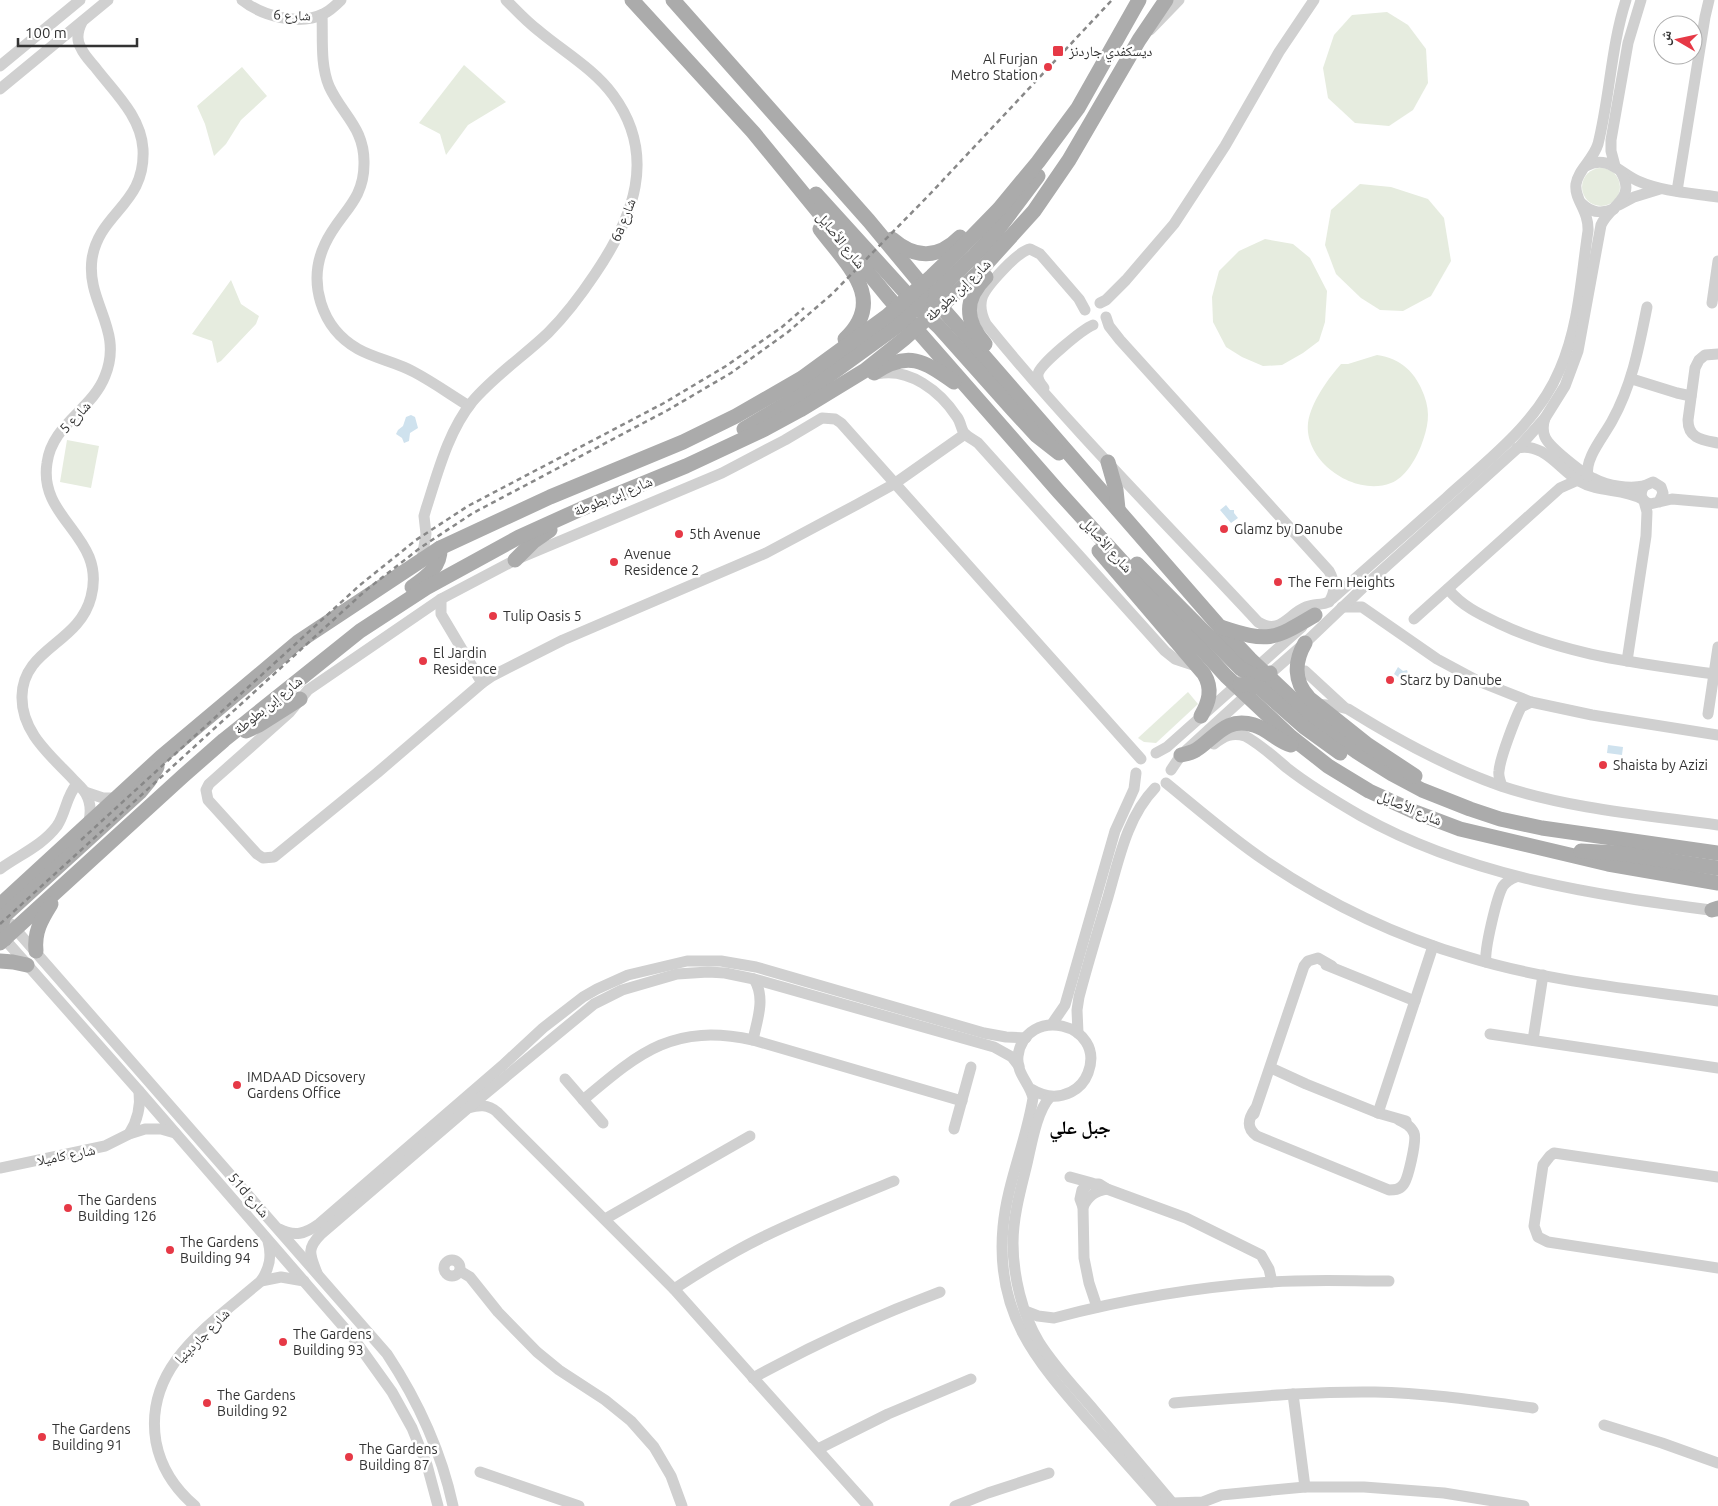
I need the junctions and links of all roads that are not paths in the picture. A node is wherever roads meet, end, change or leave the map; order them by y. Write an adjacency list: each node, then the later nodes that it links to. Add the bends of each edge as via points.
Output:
1 (80, 0): 20 (street)
2 (108, 0): 16 (street)
3 (242, 0): 15 (street, شارع 6, via 256,10 277,17 306,19)
4 (342, 0): 15 (street, شارع 6)
5 (506, 0): 49 (street, 6a شارع, via 595,75 614,96 633,136 636,180 625,222 579,296 548,332)
6 (632, 0): 23 (main road)
7 (673, 0): 32 (main road, شارع الأصايل)
8 (1139, 0): 22 (main road, شارع إبن بطوطة)
9 (1166, 0): 17 (main road, شارع إبن بطوطة)
10 (1179, 0): 17 (street)
11 (1314, 0): 38 (street, via 1196,192)
12 (1626, 0): 25 (street, via 1616,38 1598,144)
13 (1640, 0): 26 (street, via 1628,43 1611,140 1610,151)
14 (1709, 0): 28 (street)
15 (322, 15): 49 (street, via 327,78 332,92 359,134 364,163 357,197 329,236 320,258 317,283 322,306 334,328 353,346 415,372)
16 (82, 22): 18 (street); 19 (street, via 78,36)
17 (1139, 40): 33 (main road, شارع إبن بطوطة, via 1069,160)
18 (52, 46): 19 (street, via 67,45); 21 (street)
19 (81, 50): 119 (street, شارع 5, via 134,118 142,139 143,156 136,188 101,233 92,262 93,286 110,335 106,374 97,392 56,436 47,461 46,479 50,496 90,557 94,582 91,598 75,628 34,663 25,679 22,695 26,720 33,734)
20 (0, 66)
21 (0, 90)
22 (1078, 108): 24 (main road, شارع إبن بطوطة); 36 (main road, via 1042,170 1007,218 973,257)
23 (737, 115): 36 (main road, via 782,156); 44 (main road, via 863,290 864,306 860,321)
24 (1038, 162): 32 (main road, via 1006,188 953,244 940,251 924,254 906,250); 36 (main road, شارع إبن بطوطة)
25 (1586, 166): 26 (street, via 1601,162); 30 (street, via 1576,185)
26 (1618, 169): 27 (street, via 1636,180); 31 (street, via 1626,182 1625,192)
27 (1662, 189): 28 (street); 31 (street)
28 (1677, 191): 29 (street)
29 (1718, 198)
30 (1579, 199): 31 (street, via 1586,208 1597,212); 79 (street, via 1587,215 1588,231 1573,330 1552,387 1515,436)
31 (1616, 207): 51 (street, via 1604,219 1598,234 1578,351 1564,386)
32 (869, 221): 36 (main road, شارع الأصايل)
33 (1018, 229): 36 (main road, شارع إبن بطوطة, via 978,273); 52 (main road, via 1002,260 973,293 970,318 978,336 1026,394)
34 (1718, 261): 35 (street)
35 (1712, 302)
36 (919, 306): 44 (main road, شارع إبن بطوطة); 47 (main road, شارع الأصايل); 52 (main road, شارع الأصايل); 59 (main road, via 1036,435); 61 (main road, شارع إبن بطوطة, via 864,371 765,429)
37 (1647, 307): 46 (street)
38 (1104, 310): 39 (street, via 1090,304); 40 (street, via 1102,323); 41 (street, via 1109,326)
39 (1085, 313): 40 (street, via 1088,322); 43 (street, via 1076,329 1040,363 1027,365); 43 (street, via 1079,298 1040,254 1034,250 1023,252 987,288 980,306 986,324)
40 (1095, 325): 41 (street); 50 (street, via 1082,331 1039,371 1039,380)
41 (1120, 340): 78 (street)
42 (1718, 354): 48 (street, via 1705,354 1698,360)
43 (1016, 361): 50 (street)
44 (825, 362): 75 (main road, شارع إبن بطوطة, via 777,393 710,429)
45 (870, 376): 47 (main road, via 894,362 912,361 928,365); 53 (street, via 894,372 914,378 950,408); 61 (main road, via 768,434 689,471)
46 (1632, 379): 48 (street); 54 (street)
47 (973, 395): 66 (main road, شارع الأصايل)
48 (1691, 396): 55 (street, via 1690,431 1698,439)
49 (468, 406): 73 (street, 6a شارع, via 442,461 426,509)
50 (1059, 409): 57 (street)
51 (1545, 418): 56 (street); 58 (street, via 1545,436)
52 (1044, 426): 59 (main road, شارع الأصايل)
53 (966, 434): 62 (street); 95 (street, via 978,443 1165,651 1175,659)
54 (1600, 440): 58 (street, via 1583,458); 60 (street)
55 (1718, 443)
56 (1517, 448): 58 (street, via 1537,448); 79 (street)
57 (1108, 462): 72 (main road); 82 (street, via 1262,625 1278,626 1304,608)
58 (1564, 463): 60 (street); 65 (street, via 1564,480)
59 (1084, 472): 72 (main road, شارع الأصايل)
60 (1583, 478): 63 (street); 65 (street); 67 (street, via 1594,488 1630,494)
61 (644, 484): 71 (main road, شارع إبن بطوطة)
62 (894, 484): 77 (street, via 841,423 822,418 722,473); 98 (street, via 766,553 563,640); 113 (street)
63 (1644, 486): 64 (street, via 1653,482); 67 (street)
64 (1661, 487): 68 (street); 70 (street, via 1663,493)
65 (1560, 488): 80 (street)
66 (1063, 497): 95 (main road, via 1068,511 1084,534); 99 (main road, شارع الأصايل)
67 (1643, 500): 70 (street, via 1650,504); 74 (street)
68 (1697, 500): 69 (street); 70 (street, via 1672,499)
69 (1718, 502)
70 (1658, 503): 74 (street, via 1652,511)
71 (581, 509): 77 (main road, via 534,541); 90 (main road, شارع إبن بطوطة, via 504,545 426,588)
72 (1118, 509): 89 (main road, شارع الأصايل)
73 (426, 528): 75 (street); 76 (street, 6a شارع)
74 (1646, 536): 93 (street)
75 (440, 548): 76 (main road, شارع إبن بطوطة); 90 (main road, via 440,557 431,573 378,610)
76 (422, 560): 112 (main road, شارع إبن بطوطة, via 298,642)
77 (515, 560): 81 (street)
78 (1329, 572): 79 (street, via 1340,577); 82 (street, via 1334,590)
79 (1364, 578): 82 (street); 83 (street); 87 (street, via 1365,598)
80 (1448, 589): 88 (street); 93 (street, via 1470,609 1517,632 1577,652)
81 (441, 599): 84 (street); 85 (street)
82 (1329, 602): 86 (street)
83 (1342, 606): 87 (street, via 1362,607); 91 (street)
84 (425, 609): 85 (street); 102 (street, via 308,690)
85 (441, 614): 94 (street)
86 (1315, 615): 89 (main road, via 1288,631 1270,637 1251,637); 99 (street)
87 (1375, 616): 101 (street, via 1437,659)
88 (1414, 619)
89 (1219, 626): 99 (main road, شارع الأصايل)
90 (360, 631): 109 (main road, شارع إبن بطوطة)
91 (1305, 643): 99 (street); 104 (main road, via 1297,664 1298,684)
92 (1718, 647): 97 (street)
93 (1627, 661): 97 (street)
94 (474, 667): 98 (street); 100 (street)
95 (1200, 669): 107 (main road, via 1210,686)
96 (1305, 671): 105 (street)
97 (1714, 674): 106 (street)
98 (492, 676): 100 (street)
99 (1254, 680): 107 (street); 110 (main road, شارع الأصايل, via 1284,732); 114 (street); 122 (main road, شارع الأصايل, via 1304,727 1350,759)
100 (482, 683): 102 (street, via 279,854 271,858 260,856 208,800 206,790 212,780 289,713)
101 (1509, 694): 103 (street); 116 (street, via 1514,705 1506,730 1493,766)
102 (300, 699): 109 (main road, via 259,725)
103 (1531, 702): 108 (street); 118 (street, via 1521,707 1506,746 1499,768)
104 (1316, 704): 105 (street); 122 (main road, via 1392,762)
105 (1348, 709): 116 (street, via 1420,751)
106 (1708, 714)
107 (1201, 716): 111 (street)
108 (1718, 735)
109 (224, 740): 132 (main road, شارع إبن بطوطة)
110 (1308, 750): 114 (main road, via 1283,743 1264,729 1242,723 1219,730); 125 (main road, شارع الأصايل, via 1369,790 1415,812 1460,829)
111 (1156, 754): 113 (street, via 1148,754); 114 (street)
112 (161, 757): 121 (main road, شارع إبن بطوطة); 134 (main road, via 140,792)
113 (1141, 759): 115 (street)
114 (1175, 764): 117 (street); 129 (street, via 1228,735 1245,736 1312,786 1361,816 1439,853)
115 (1136, 773): 120 (street, via 1145,786); 148 (street, via 1134,789 1115,831 1065,1004)
116 (1481, 778): 118 (street)
117 (1166, 783): 120 (street); 136 (street, via 1242,845 1306,887 1350,911)
118 (1502, 786): 124 (street, via 1586,806)
119 (81, 788): 121 (street, via 103,798); 123 (street, via 89,803); 128 (street, via 71,792 61,819 50,834)
120 (1155, 788): 149 (street, via 1142,803 1122,850 1079,997)
121 (116, 798): 123 (main road, شارع إبن بطوطة)
122 (1470, 809): 126 (main road, شارع الأصايل, via 1542,828)
123 (89, 822): 134 (main road, شارع إبن بطوطة)
124 (1718, 825)
125 (1557, 851): 127 (main road, via 1609,852); 131 (main road, شارع الأصايل, via 1608,864)
126 (1718, 853)
127 (1718, 868)
128 (0, 869)
129 (1494, 871): 130 (street); 138 (street, via 1496,890 1481,944)
130 (1516, 877): 133 (street); 140 (street, via 1506,883 1501,892 1486,946)
131 (1718, 883)
132 (61, 889): 135 (main road, شارع إبن بطوطة); 137 (main road, via 38,925)
133 (1716, 910)
134 (1, 911): 135 (main road, via 1,927)
135 (5, 936): 137 (street, 51d شارع); 141 (street, 51d شارع)
136 (1433, 946): 138 (street); 146 (street)
137 (36, 952): 181 (street, 51d شارع)
138 (1470, 958): 140 (street)
139 (0, 961): 141 (main road)
140 (1486, 962): 142 (street)
141 (27, 965): 161 (street, 51d شارع)
142 (1543, 975): 147 (street); 153 (street)
143 (754, 979): 144 (street); 145 (street); 159 (street, via 725,973 692,972 622,990 583,1012)
144 (780, 986): 145 (street, via 769,991); 154 (street, via 994,1046 1012,1057)
145 (761, 1001): 152 (street)
146 (1415, 1001): 156 (street, via 1332,966 1312,966 1300,981); 167 (street)
147 (1718, 1001)
148 (1052, 1024): 149 (street, via 1066,1026); 151 (street, via 1042,1026)
149 (1078, 1033): 162 (street, via 1091,1057 1085,1080 1064,1096)
150 (1490, 1034): 153 (street)
151 (1026, 1038): 154 (street, via 1018,1056); 181 (street, via 984,1033 749,966 706,960 670,964 618,979 583,997 543,1028 319,1224 301,1234)
152 (753, 1040): 163 (street, via 715,1034 676,1039 640,1054); 164 (street)
153 (1533, 1040): 157 (street)
154 (1018, 1066): 160 (street)
155 (971, 1067): 164 (street)
156 (1271, 1068): 167 (street); 167 (street, via 1255,1109 1254,1124 1259,1134 1375,1184 1387,1186 1396,1184 1406,1173 1415,1138 1408,1125)
157 (1718, 1068)
158 (565, 1079): 163 (street)
159 (498, 1082): 165 (street); 166 (street, via 494,1098)
160 (1032, 1089): 162 (street); 208 (street, via 1033,1098 1003,1225 1003,1262 1015,1317 1051,1377)
161 (139, 1091): 170 (street, via 139,1111); 171 (street, 51d شارع)
162 (1050, 1097): 193 (street, via 1035,1133 1014,1231 1013,1252)
163 (583, 1100): 168 (street)
164 (962, 1101): 169 (street)
165 (468, 1108): 166 (street, via 483,1105); 185 (street, via 313,1242 311,1258)
166 (497, 1112): 180 (street)
167 (1378, 1113)
168 (602, 1123)
169 (954, 1129)
170 (129, 1134): 171 (street, شارع كاميلا, via 154,1129); 173 (street, شارع كاميلا, via 105,1146)
171 (175, 1134): 182 (street, 51d شارع)
172 (750, 1136): 180 (street)
173 (0, 1168)
174 (1070, 1177): 177 (street)
175 (1718, 1177): 183 (street, via 1554,1153 1543,1165 1534,1226 1538,1237 1548,1242)
176 (894, 1181): 190 (street, via 769,1234)
177 (1092, 1183): 178 (street); 179 (street, via 1080,1194)
178 (1107, 1190): 179 (street, via 1095,1192); 189 (street, via 1186,1218 1261,1255 1269,1269)
179 (1083, 1207): 192 (street, via 1084,1258)
180 (605, 1219): 190 (street)
181 (279, 1229): 185 (street, 51d شارع)
182 (268, 1240): 186 (street, شارع جاردينيا, via 270,1262); 187 (street, 51d شارع)
183 (1718, 1268)
184 (460, 1271): 213 (street, via 470,1277 537,1352 631,1421 654,1447 671,1476)
185 (318, 1273): 211 (street, 51d شارع, via 403,1378 420,1409 442,1463)
186 (261, 1281): 187 (street, via 282,1277); 209 (street, شارع جاردينيا, via 186,1347 159,1389 154,1431 161,1464 180,1492)
187 (304, 1281): 210 (street, 51d شارع, via 354,1339 392,1392 420,1447)
188 (1389, 1281): 189 (street)
189 (1266, 1282): 192 (street, via 1152,1296)
190 (674, 1289): 196 (street)
191 (940, 1292): 196 (street, via 863,1322)
192 (1097, 1307): 194 (street)
193 (1025, 1311): 194 (street); 195 (street)
194 (1054, 1318): 195 (street, via 1043,1328)
195 (1038, 1340): 208 (street)
196 (753, 1378): 202 (street)
197 (971, 1379): 202 (street, via 888,1414)
198 (1293, 1394): 199 (street); 200 (street, via 1416,1394); 206 (street)
199 (1174, 1403)
200 (1534, 1408)
201 (1604, 1425): 203 (street)
202 (818, 1449): 214 (street)
203 (1718, 1463)
204 (480, 1472): 212 (street)
205 (1049, 1473): 215 (street)
206 (1305, 1487): 207 (street, via 1221,1495); 216 (street, via 1405,1489)
207 (1202, 1504): 208 (street)
208 (1171, 1505)
209 (195, 1506)
210 (438, 1506)
211 (453, 1506)
212 (579, 1506)
213 (682, 1506)
214 (868, 1506)
215 (955, 1506)
216 (1524, 1506)

